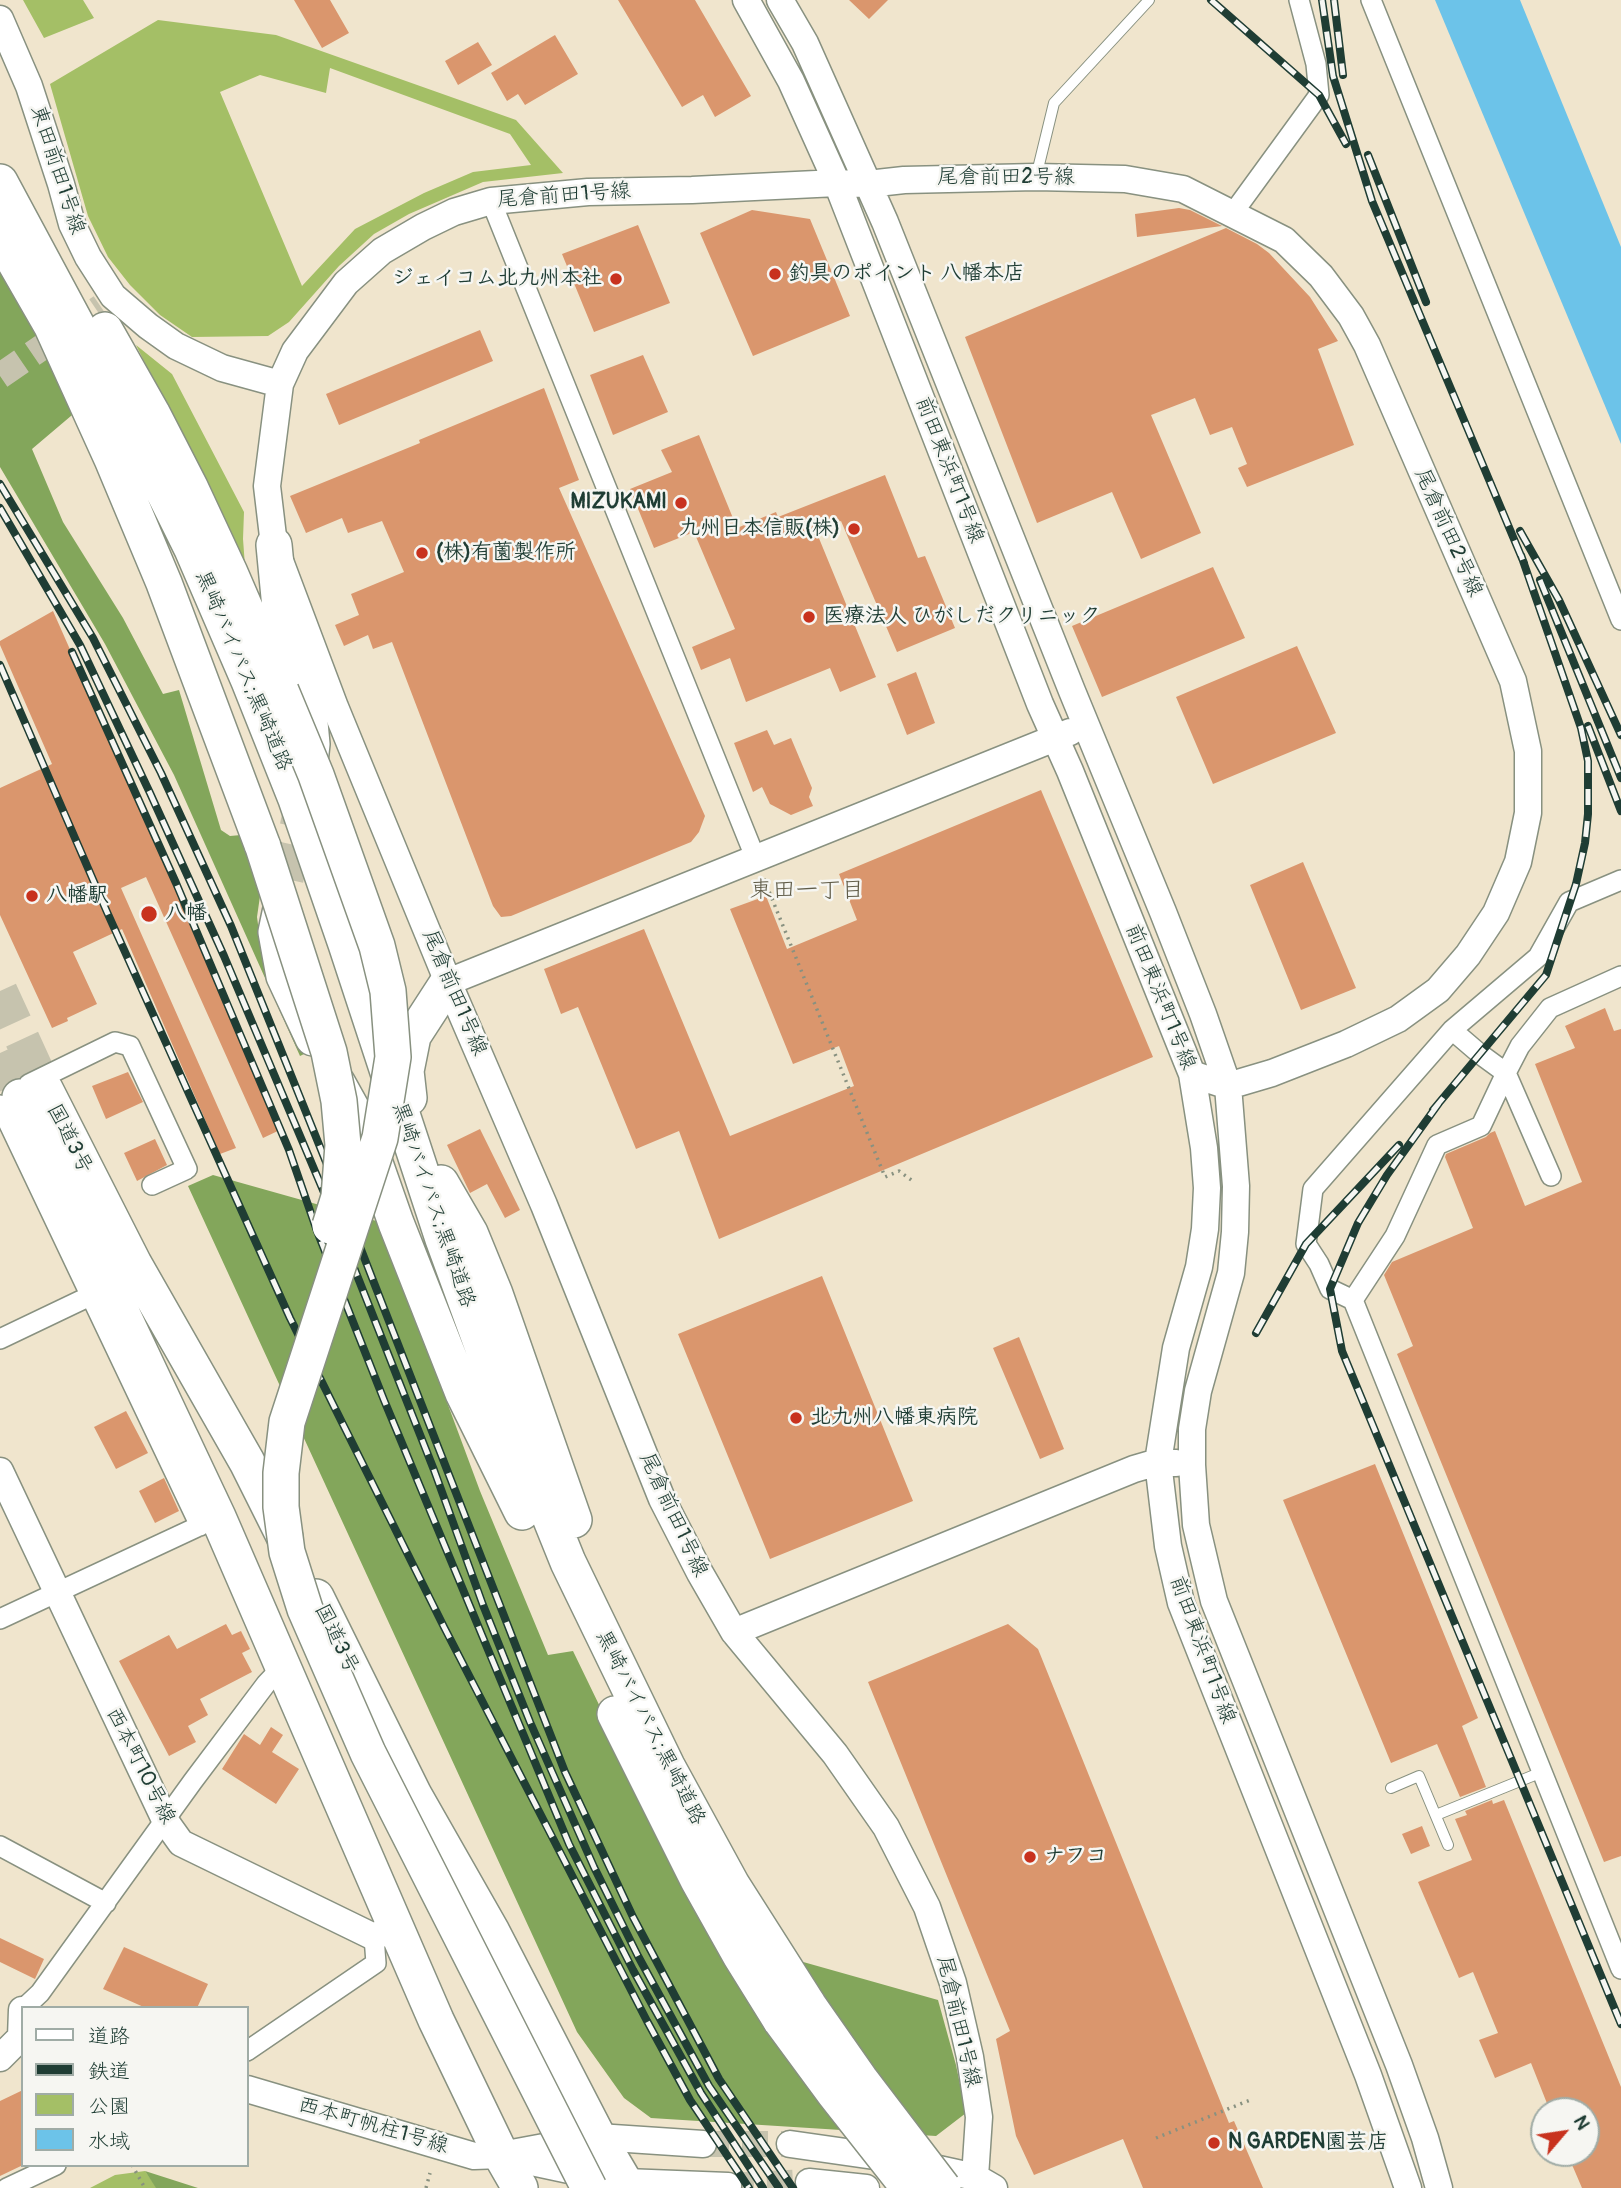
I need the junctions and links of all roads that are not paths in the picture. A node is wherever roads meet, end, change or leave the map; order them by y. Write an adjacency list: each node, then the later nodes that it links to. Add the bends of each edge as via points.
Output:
1 (746, 0): 10 (street, 前田東浜町1号線)
2 (780, 0): 11 (street, 前田東浜町1号線, via 805,43)
3 (1149, 0): 8 (lane, via 1054,103)
4 (1299, 0): 13 (street, via 1319,95)
5 (1371, 0): 18 (street)
6 (0, 19): 16 (street, 東田前田1号線, via 29,86 72,224 107,302 176,346 222,368)
7 (0, 169): 80 (highway, bridge, via 152,413 230,573 316,775 377,946 388,991 393,1057 380,1138 287,1422 281,1473 287,1552 305,1609 368,1753)
8 (1036, 177): 11 (street, 尾倉前田2号線); 13 (street, 尾倉前田2号線, via 1148,183 1183,190)
9 (0, 182): 46 (highway, 黒崎バイパス;黒崎道路, via 137,438 249,681 296,799 495,1381 568,1562)
10 (837, 183): 11 (street, 尾倉前田1号線); 12 (street, 尾倉前田1号線, via 588,192); 20 (street, 前田東浜町1号線)
11 (868, 184): 19 (street, 前田東浜町1号線)
12 (491, 201): 16 (street, 尾倉前田1号線, via 454,212 382,251 346,283 295,351); 22 (street)
13 (1233, 213): 30 (street, 尾倉前田2号線, via 1284,240 1321,276 1367,345 1513,681 1528,751 1528,813 1518,862 1496,913 1438,990 1398,1019 1346,1044)
14 (0, 236): 15 (highway, 黒崎バイパス;黒崎道路)
15 (48, 318): 40 (highway, 黒崎バイパス;黒崎道路, via 172,558 236,704); 79 (highway, bridge, via 164,583 263,847 329,1052 339,1101 343,1146 339,1197 277,1394 265,1456 271,1561 353,1761)
16 (280, 384): 17 (street, 尾倉前田1号線, via 267,486)
17 (274, 545): 21 (highway, via 281,618 308,701); 26 (street, 尾倉前田1号線)
18 (1621, 620)
19 (1086, 725): 20 (street); 30 (street, 前田東浜町1号線)
20 (1056, 738): 22 (street); 29 (street, 前田東浜町1号線)
21 (309, 776)
22 (755, 857): 26 (street)
23 (286, 879): 40 (highway, via 276,932 284,976 353,1111 463,1393)
24 (1621, 880): 27 (street, via 1569,902 1538,957)
25 (1621, 976): 28 (street, via 1550,1008 1520,1046)
26 (448, 982): 44 (street, 尾倉前田1号線, via 662,1499); 46 (highway, via 413,1037 406,1071 410,1108 495,1294 610,1623)
27 (1452, 1030): 28 (street); 35 (street, via 1314,1189 1306,1244 1330,1289)
28 (1507, 1073): 32 (street); 35 (street, via 1481,1126 1437,1145 1395,1236)
29 (1192, 1074): 30 (street); 37 (street, 前田東浜町1号線, via 1205,1148 1205,1229 1176,1348)
30 (1228, 1086): 38 (street, 前田東浜町1号線, via 1235,1232 1231,1273 1198,1391)
31 (16, 1097): 33 (street, via 115,1042 130,1046 187,1169); 34 (street); 41 (highway, 国道3号); 68 (highway, 国道3号, via 146,1287 247,1462 408,1783 492,1932)
32 (1551, 1176)
33 (152, 1185)
34 (90, 1296): 36 (street); 41 (street)
35 (1353, 1300): 47 (street)
36 (0, 1339)
37 (1158, 1462): 38 (street); 44 (street); 83 (street, 前田東浜町1号線, via 1168,1546 1181,1603 1368,2075)
38 (1192, 1465): 84 (street, 前田東浜町1号線, via 1196,1525 1214,1601 1399,2065)
39 (0, 1471): 42 (street, 西本町10号線)
40 (522, 1511): 60 (highway, 黒崎バイパス;黒崎道路, via 649,1786 704,1891 740,1955)
41 (209, 1521): 42 (street); 45 (highway, 国道3号)
42 (56, 1592): 43 (street); 50 (street, 西本町10号線)
43 (0, 1619)
44 (734, 1632): 74 (street, 尾倉前田1号線, via 835,1754 886,1827 927,1907 953,1983 970,2057 979,2117)
45 (282, 1667): 50 (street); 54 (highway, 国道3号)
46 (667, 1766): 60 (highway, 黒崎バイパス;黒崎道路)
47 (1542, 1772): 49 (lane); 55 (street)
48 (1391, 1788): 49 (lane, via 1419,1776)
49 (1436, 1815): 51 (lane)
50 (166, 1822): 53 (street); 54 (street, 西本町10号線, via 181,1843)
51 (1448, 1845)
52 (0, 1846): 53 (street)
53 (106, 1903): 57 (street)
54 (385, 1931): 63 (street, via 376,1963); 71 (highway, 国道3号, via 436,2020)
55 (1621, 1969)
56 (0, 1998): 58 (street)
57 (26, 2006)
58 (21, 2008)
59 (21, 2010): 61 (street)
60 (795, 2014): 74 (highway, 黒崎バイパス;黒崎道路, bridge); 82 (highway, 黒崎バイパス;黒崎道路, bridge, via 834,2093)
61 (0, 2023)
62 (21, 2037): 64 (street)
63 (248, 2050)
64 (0, 2058)
65 (21, 2063): 66 (street)
66 (0, 2073)
67 (248, 2089): 71 (street, 西本町帆柱1号線, via 474,2156)
68 (598, 2137): 69 (street); 71 (street); 75 (highway, 国道3号)
69 (703, 2144)
70 (790, 2144): 74 (street, via 888,2158)
71 (501, 2155): 75 (street); 78 (highway, 国道3号)
72 (52, 2167): 77 (street)
73 (809, 2182): 81 (street)
74 (970, 2184)
75 (626, 2185): 76 (street)
76 (728, 2186)
77 (7, 2188)
78 (520, 2188)
79 (570, 2188)
80 (589, 2188)
81 (866, 2188)
82 (909, 2188)
83 (1408, 2188)
84 (1438, 2188)

